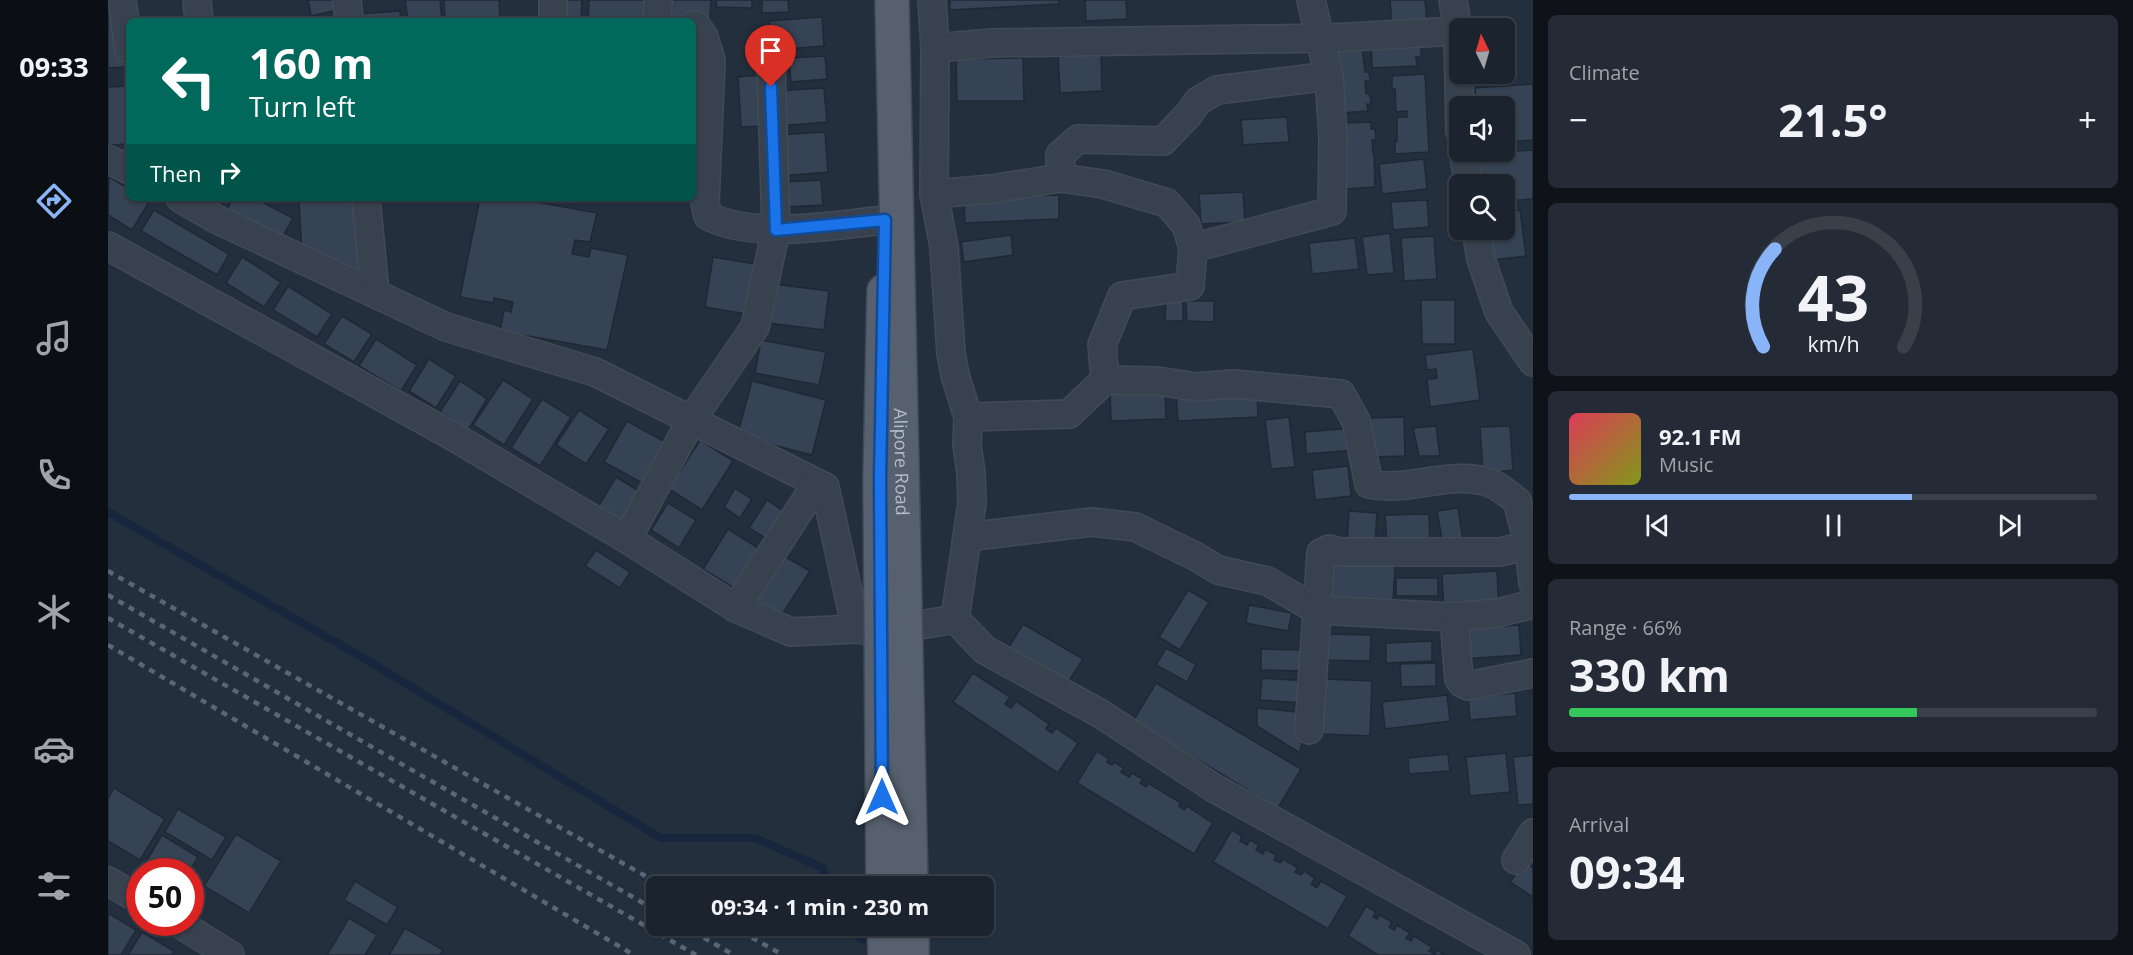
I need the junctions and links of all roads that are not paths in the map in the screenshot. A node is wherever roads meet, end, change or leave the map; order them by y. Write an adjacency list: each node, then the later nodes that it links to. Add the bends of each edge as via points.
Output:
1 (122, 0): 17 (street)
2 (197, 0): 11 (street)
3 (347, 0): 12 (street)
4 (553, 0): 13 (street)
5 (658, 0): 14 (street)
6 (882, 0): 29 (main road, Alipore Road)
7 (892, 0): 55 (main road, Alipore Road, bridge)
8 (932, 0): 19 (street)
9 (1311, 0): 21 (street)
10 (1453, 0): 15 (street)
11 (199, 18)
12 (349, 18)
13 (553, 18)
14 (657, 18)
15 (1456, 18)
16 (696, 25): 30 (street, via 711,60 705,202 708,216 724,224)
17 (126, 28)
18 (1449, 31): 19 (street, via 1331,38 992,43)
19 (935, 48): 25 (street)
20 (771, 64): 30 (street)
21 (1329, 76): 24 (street, via 1216,90 1198,101 1163,141 1078,140 1060,155); 33 (street, via 1332,211)
22 (108, 159): 23 (street)
23 (126, 168)
24 (1061, 178): 25 (street); 33 (street, via 1103,184 1167,203 1186,225)
25 (934, 194): 37 (street, via 944,247 951,353)
26 (191, 201): 28 (street)
27 (366, 201): 34 (street)
28 (216, 208): 34 (street)
29 (885, 220): 30 (street); 54 (main road, Alipore Road, bridge, via 880,478)
30 (776, 230): 38 (street, via 755,327)
31 (1478, 240): 35 (street, via 1499,312)
32 (108, 246): 41 (street)
33 (1193, 248): 36 (street, via 1190,286 1122,296 1102,345)
34 (375, 293): 38 (street, via 446,327 596,372)
35 (1533, 362)
36 (1105, 380): 37 (street, via 1069,414); 42 (street, via 1197,387 1233,384 1341,394 1356,421 1369,484 1395,487 1473,479 1491,483 1517,501)
37 (968, 417): 40 (street, via 972,503)
38 (692, 419): 39 (street); 41 (street)
39 (817, 483): 45 (street); 49 (street, via 825,487)
40 (967, 537): 46 (street, via 1092,522 1135,527 1218,570 1267,581); 48 (street)
41 (627, 538): 45 (street)
42 (1531, 543): 43 (street); 46 (street, via 1500,552 1329,549 1321,554)
43 (1533, 583)
44 (1533, 604): 47 (street, via 1497,613)
45 (736, 608): 49 (street, via 791,632)
46 (1317, 610): 47 (street); 51 (street)
47 (1454, 617): 50 (street, via 1462,683 1468,686)
48 (956, 619): 49 (street, via 879,632); 64 (street, via 985,650 1101,714 1214,789)
49 (856, 629)
50 (1533, 674)
51 (1309, 730)
52 (1533, 833): 53 (street)
53 (1516, 860)
54 (883, 876)
55 (911, 876)
56 (108, 881): 57 (street)
57 (126, 892)
58 (199, 936): 61 (street)
59 (884, 936): 62 (main road)
60 (912, 936): 63 (main road)
61 (230, 955)
62 (885, 955)
63 (912, 955)
64 (1516, 955)

